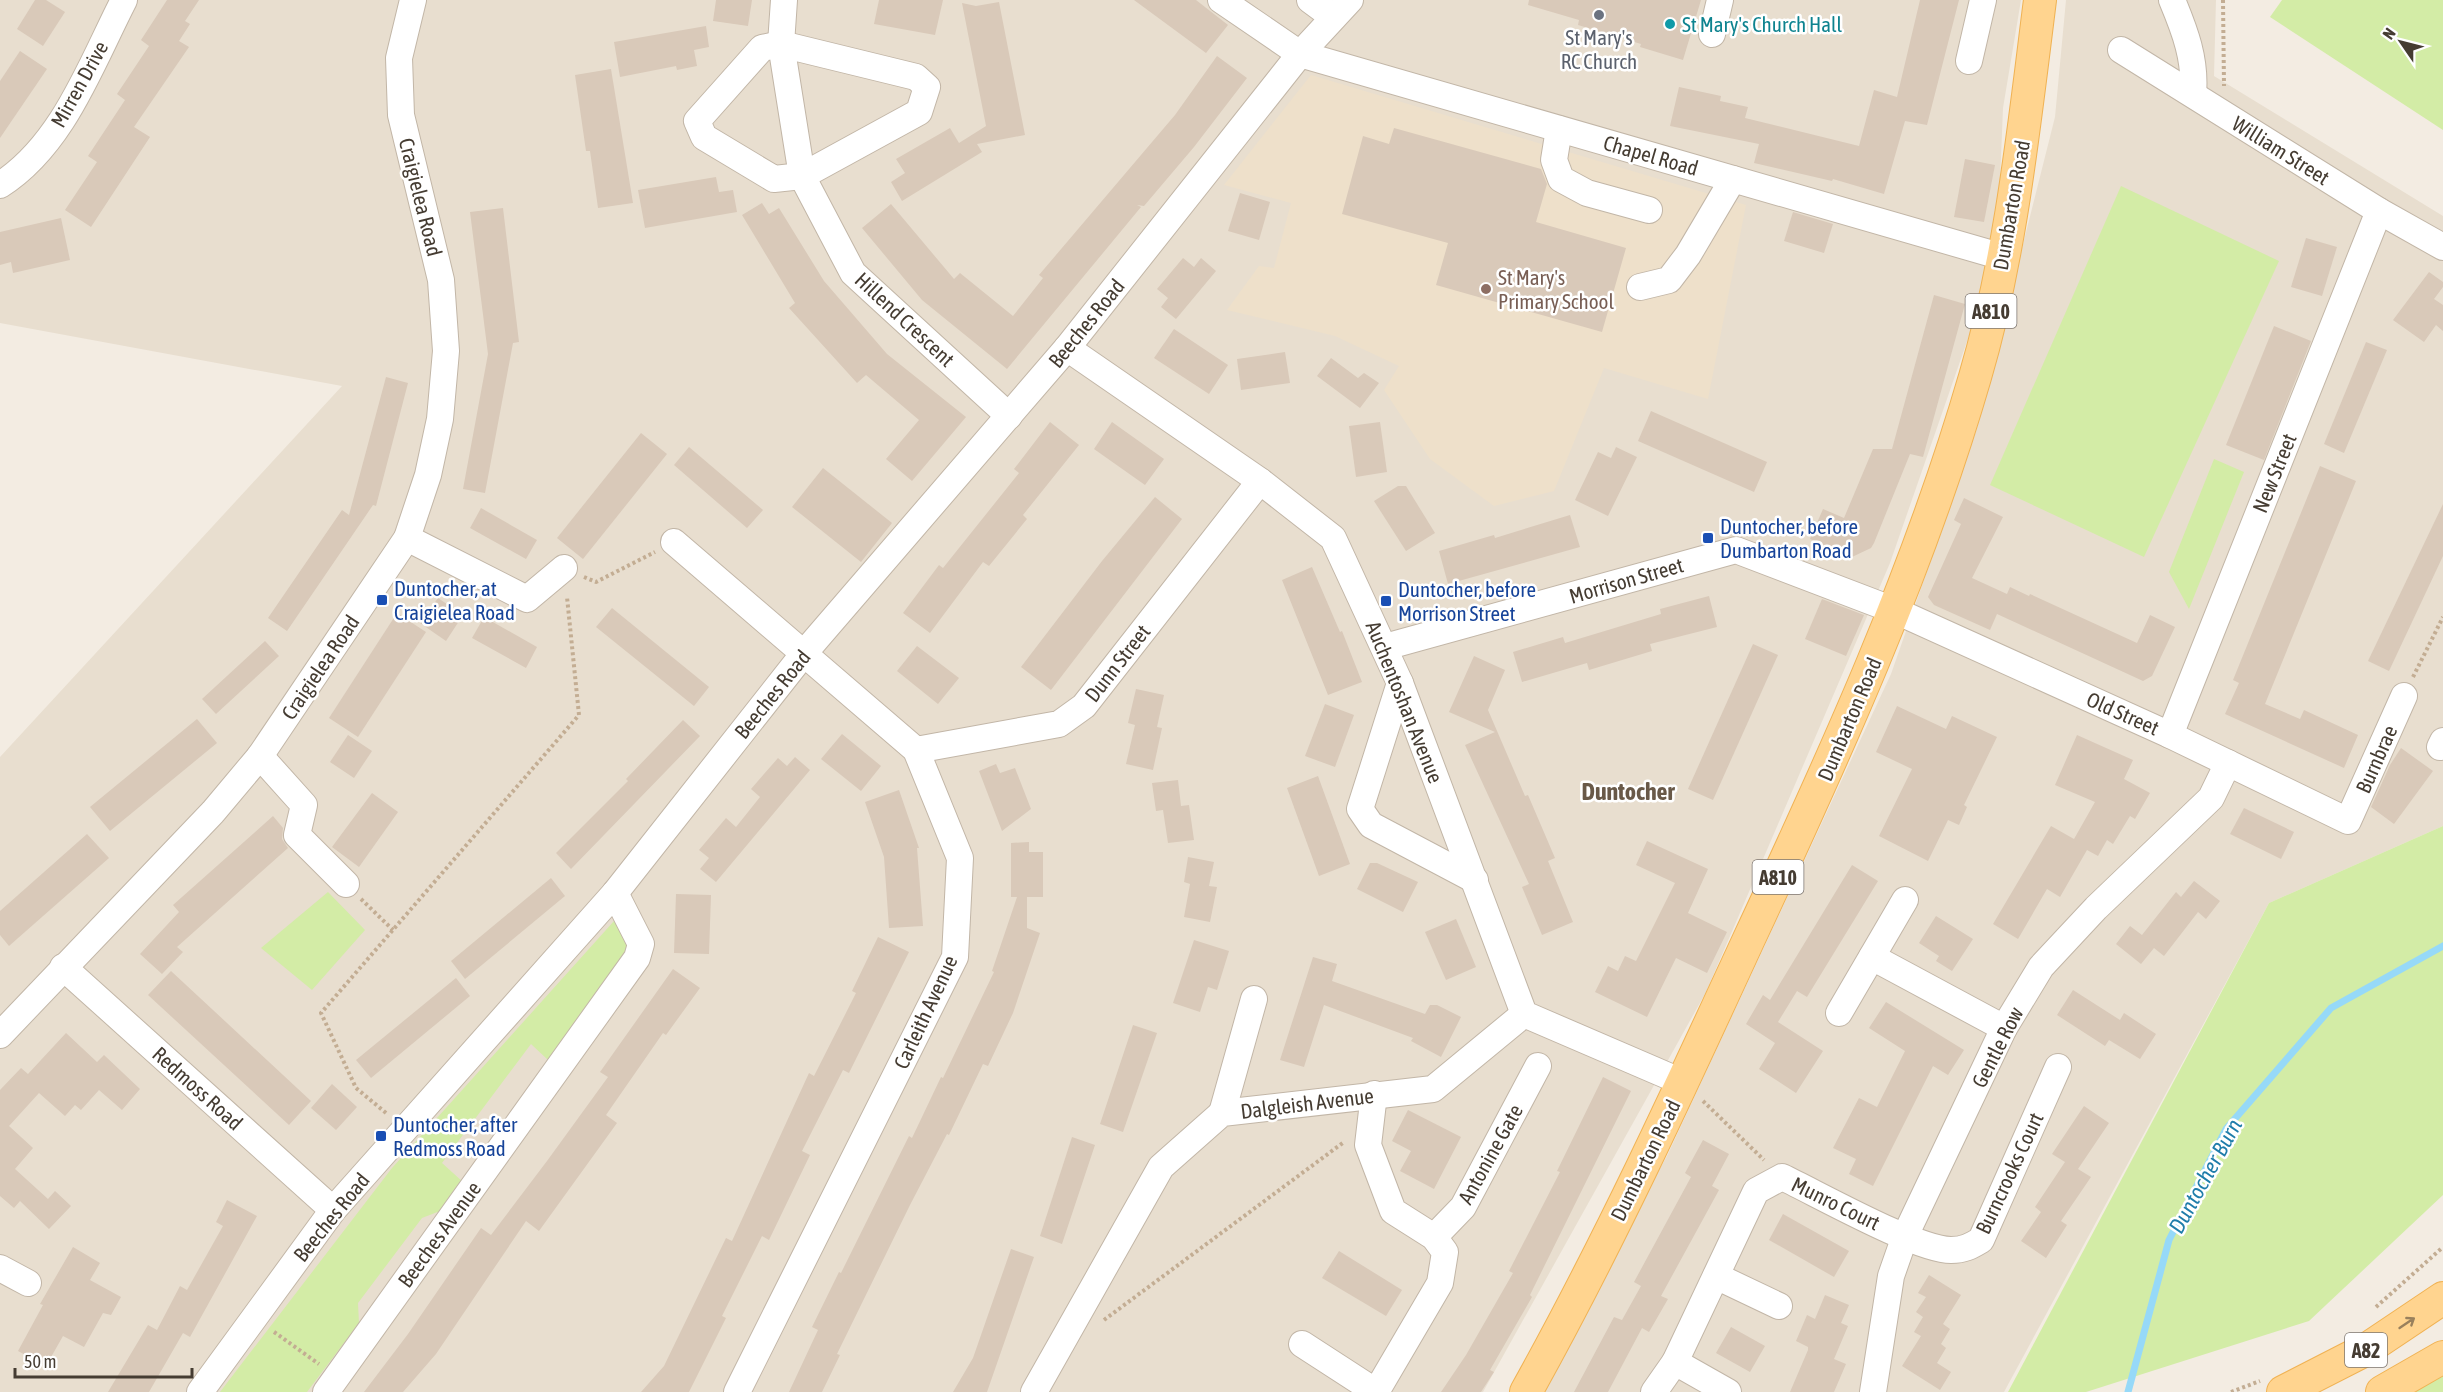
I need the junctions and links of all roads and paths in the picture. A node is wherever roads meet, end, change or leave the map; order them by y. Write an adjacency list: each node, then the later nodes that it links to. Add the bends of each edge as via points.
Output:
1 (124, 0): 22 (street, Mirren Drive, via 63,119 20,172)
2 (413, 0): 31 (street, Craigielea Road, via 399,58 401,115 441,280 446,351 438,430)
3 (784, 0): 13 (street, Hillend Crescent)
4 (1221, 0): 15 (street, Chapel Road)
5 (1310, 0): 11 (street)
6 (1720, 0): 12 (street)
7 (1983, 0): 16 (street)
8 (2040, 0): 26 (main road, Dumbarton Road / A810, via 2021,154)
9 (2172, 0): 17 (street, via 2189,39)
10 (2223, 0): 18 (path)
11 (1341, 8): 15 (street, Beeches Road)
12 (1712, 34)
13 (781, 44): 20 (street, Hillend Crescent); 20 (street, via 762,48 697,121 704,137 774,179); 20 (street, via 916,77 927,87 919,112)
14 (2121, 50): 17 (street, William Street)
15 (1300, 54): 19 (street, Chapel Road); 28 (street, Beeches Road)
16 (1969, 61)
17 (2193, 94): 18 (street, William Street)
18 (2225, 115): 24 (street, William Street)
19 (1559, 129): 21 (street, Chapel Road); 23 (street, via 1554,160 1561,179 1587,193)
20 (802, 176): 29 (street, Hillend Crescent, via 853,273)
21 (1733, 179): 26 (street, Chapel Road); 27 (street, via 1669,280)
22 (0, 185)
23 (1650, 210)
24 (2379, 211): 25 (street, William Street); 40 (street, New Street)
25 (2443, 248)
26 (2003, 257): 34 (main road, Dumbarton Road / A810, via 1976,376)
27 (1640, 287)
28 (1067, 348): 29 (street, Beeches Road); 30 (street, Auchentoshan Avenue)
29 (1009, 416): 37 (street, Beeches Road)
30 (1260, 482): 36 (street, Auchentoshan Avenue, via 1333,538); 41 (street, Dunn Street, via 1084,706 1059,724)
31 (407, 538): 33 (street, via 527,599); 42 (street, Craigielea Road)
32 (674, 542): 33 (path, via 596,582); 37 (street, Carleith Avenue)
33 (564, 568): 49 (path, via 579,715)
34 (1896, 611): 36 (street, Morrison Street, via 1736,550); 40 (street, Old Street); 59 (main road, Dumbarton Road / A810, via 1833,758)
35 (2443, 617): 39 (path)
36 (1385, 647): 38 (street, Auchentoshan Avenue)
37 (805, 652): 41 (street, Carleith Avenue); 47 (street, Beeches Road)
38 (1400, 683): 45 (street, Auchentoshan Avenue); 45 (street, via 1360,809 1371,825)
39 (2404, 696): 44 (street, Burnbrae)
40 (2170, 735): 43 (street, Old Street)
41 (916, 750): 81 (street, Carleith Avenue, via 960,858 955,957)
42 (260, 756): 46 (street, via 304,805 297,835); 51 (street, Craigielea Road, via 213,812)
43 (2228, 763): 44 (street, Old Street); 55 (street, Gentle Row, via 2211,798 2096,908 2041,967)
44 (2348, 821)
45 (1475, 880): 54 (street, Auchentoshan Avenue)
46 (346, 884): 49 (path)
47 (615, 893): 63 (street, Beeches Road); 78 (street, Beeches Avenue, via 641,944 637,958)
48 (1905, 900): 50 (street)
49 (393, 930): 63 (path, via 321,1013 356,1088)
50 (1872, 957): 53 (street); 55 (street)
51 (63, 967): 56 (street, Craigielea Road); 65 (street, Redmoss Road)
52 (1254, 999): 61 (street)
53 (1839, 1013)
54 (1524, 1014): 59 (street); 60 (street, Dalgleish Avenue, via 1434,1089)
55 (2004, 1028): 66 (street, Gentle Row)
56 (0, 1035)
57 (1538, 1066): 67 (street, Antonine Gate, via 1463,1207)
58 (2058, 1067): 66 (street, Burncrooks Court, via 1981,1240 1965,1249 1949,1250)
59 (1683, 1082): 64 (path); 82 (main road, Dumbarton Road / A810, via 1579,1297)
60 (1374, 1094): 61 (street, Dalgleish Avenue); 62 (street)
61 (1222, 1113): 79 (street, Dalgleish Avenue, via 1161,1167)
62 (1371, 1122): 67 (street, via 1368,1145 1393,1211); 74 (path)
63 (406, 1129): 65 (street, Beeches Road)
64 (1782, 1177): 66 (street, Munro Court); 69 (street, Munro Court, via 1756,1191)
65 (333, 1210): 73 (street, Beeches Road)
66 (1905, 1236): 85 (street, Gentle Row, via 1891,1276)
67 (1434, 1237): 75 (street, via 1445,1252 1440,1283 1376,1392)
68 (0, 1268): 70 (street)
69 (1716, 1276): 72 (street); 77 (street, Munro Court)
70 (28, 1283)
71 (2443, 1298): 86 (main road, A82, one-way to 71, via 2367,1349)
72 (1779, 1306)
73 (254, 1317): 78 (path); 80 (street, Beeches Road)
74 (1102, 1321)
75 (1302, 1344)
76 (2443, 1357): 87 (main road, A82)
77 (1675, 1362): 83 (street, Munro Court); 84 (street)
78 (331, 1384)
79 (1042, 1387)
80 (200, 1392)
81 (737, 1392)
82 (1526, 1392)
83 (1654, 1392)
84 (1728, 1392)
85 (1873, 1392)
86 (2283, 1392)
87 (2382, 1392)

